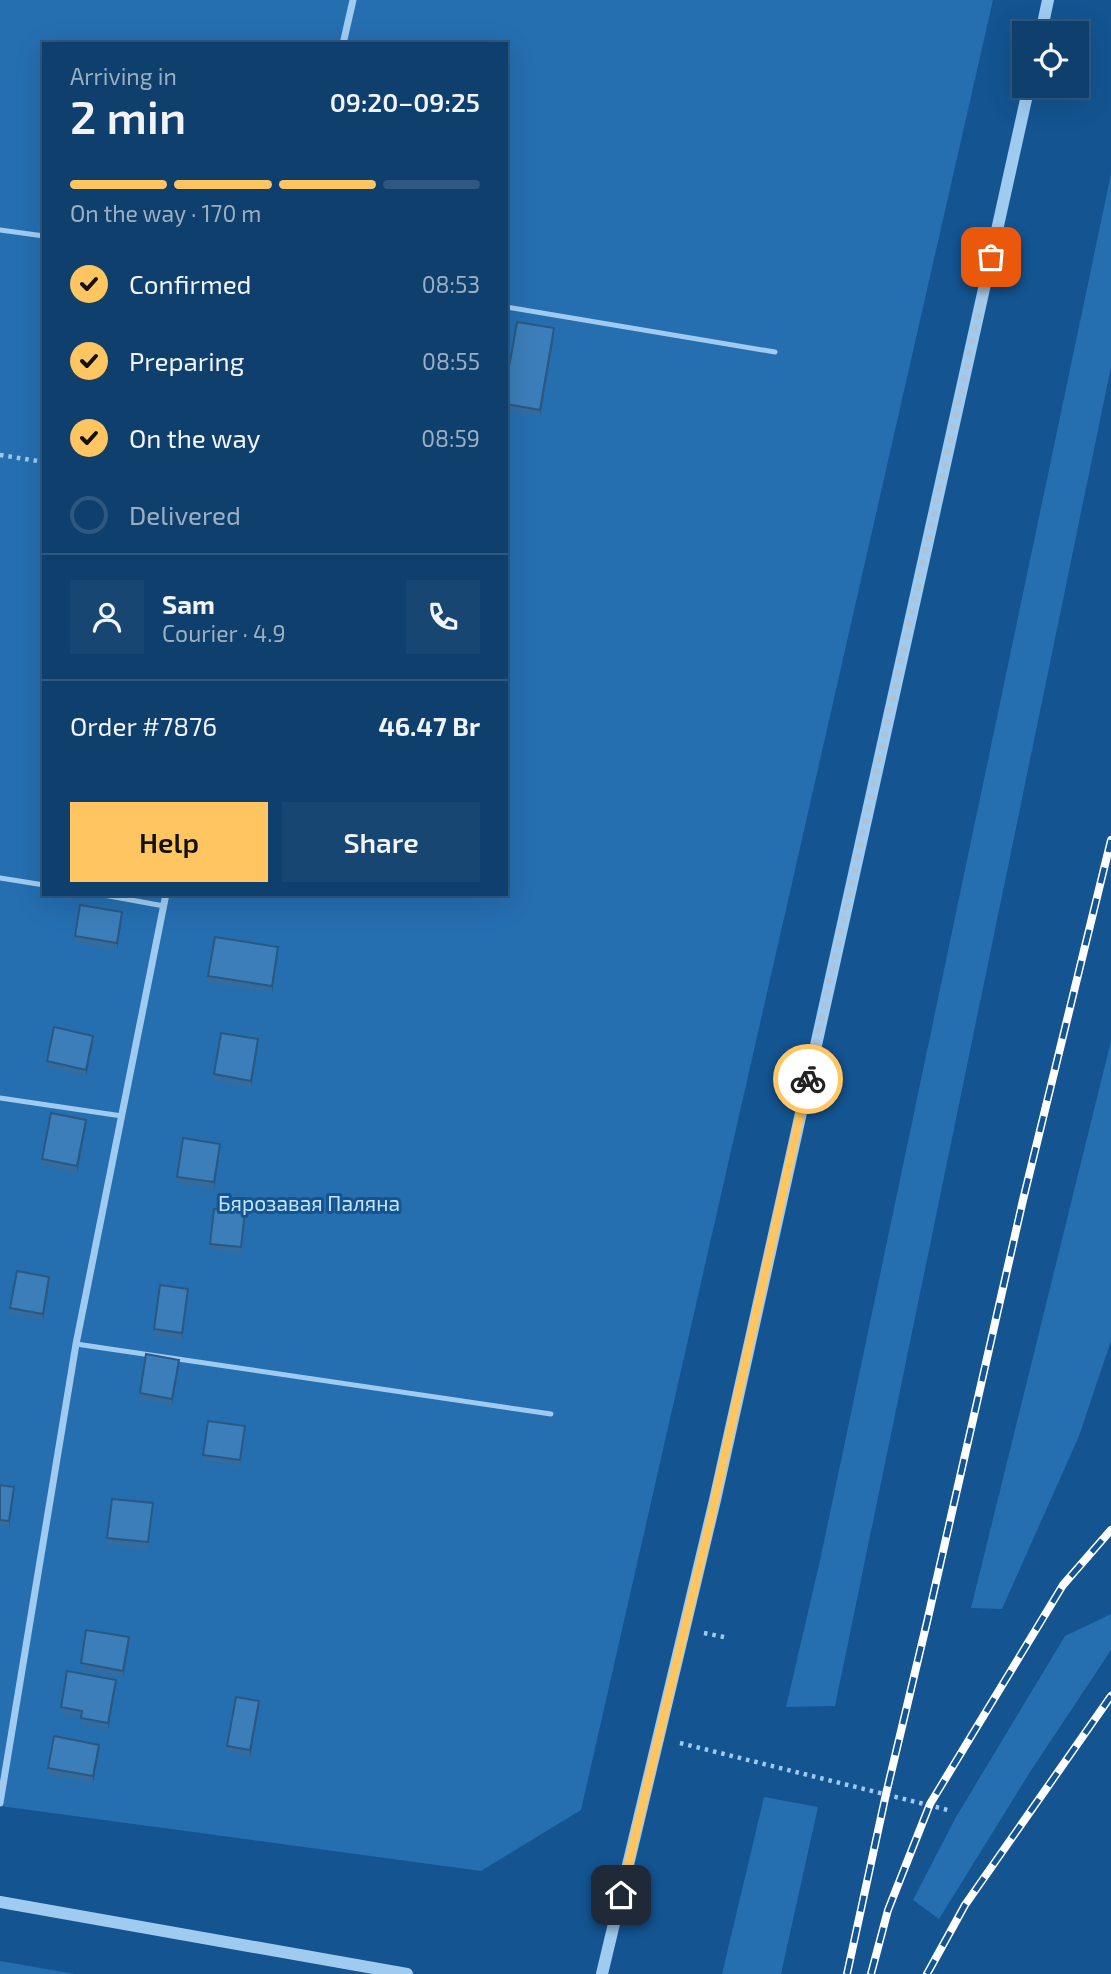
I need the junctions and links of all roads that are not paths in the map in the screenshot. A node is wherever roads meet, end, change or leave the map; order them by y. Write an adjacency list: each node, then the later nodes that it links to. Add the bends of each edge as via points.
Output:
1 (353, 0): 4 (street)
2 (1048, 0): 3 (street)
3 (1044, 21)
4 (344, 42)
5 (1026, 98): 22 (street, via 718,1486)
6 (0, 230): 7 (lane)
7 (42, 236)
8 (508, 307): 9 (lane)
9 (775, 352)
10 (0, 878): 11 (lane)
11 (42, 885)
12 (110, 896): 14 (lane)
13 (166, 896): 14 (street)
14 (164, 905): 16 (street)
15 (0, 1098): 16 (lane)
16 (122, 1116): 17 (street)
17 (76, 1344): 18 (lane); 19 (street)
18 (551, 1414)
19 (0, 1803)
20 (0, 1902): 21 (street)
21 (407, 1974)
22 (602, 1974)

